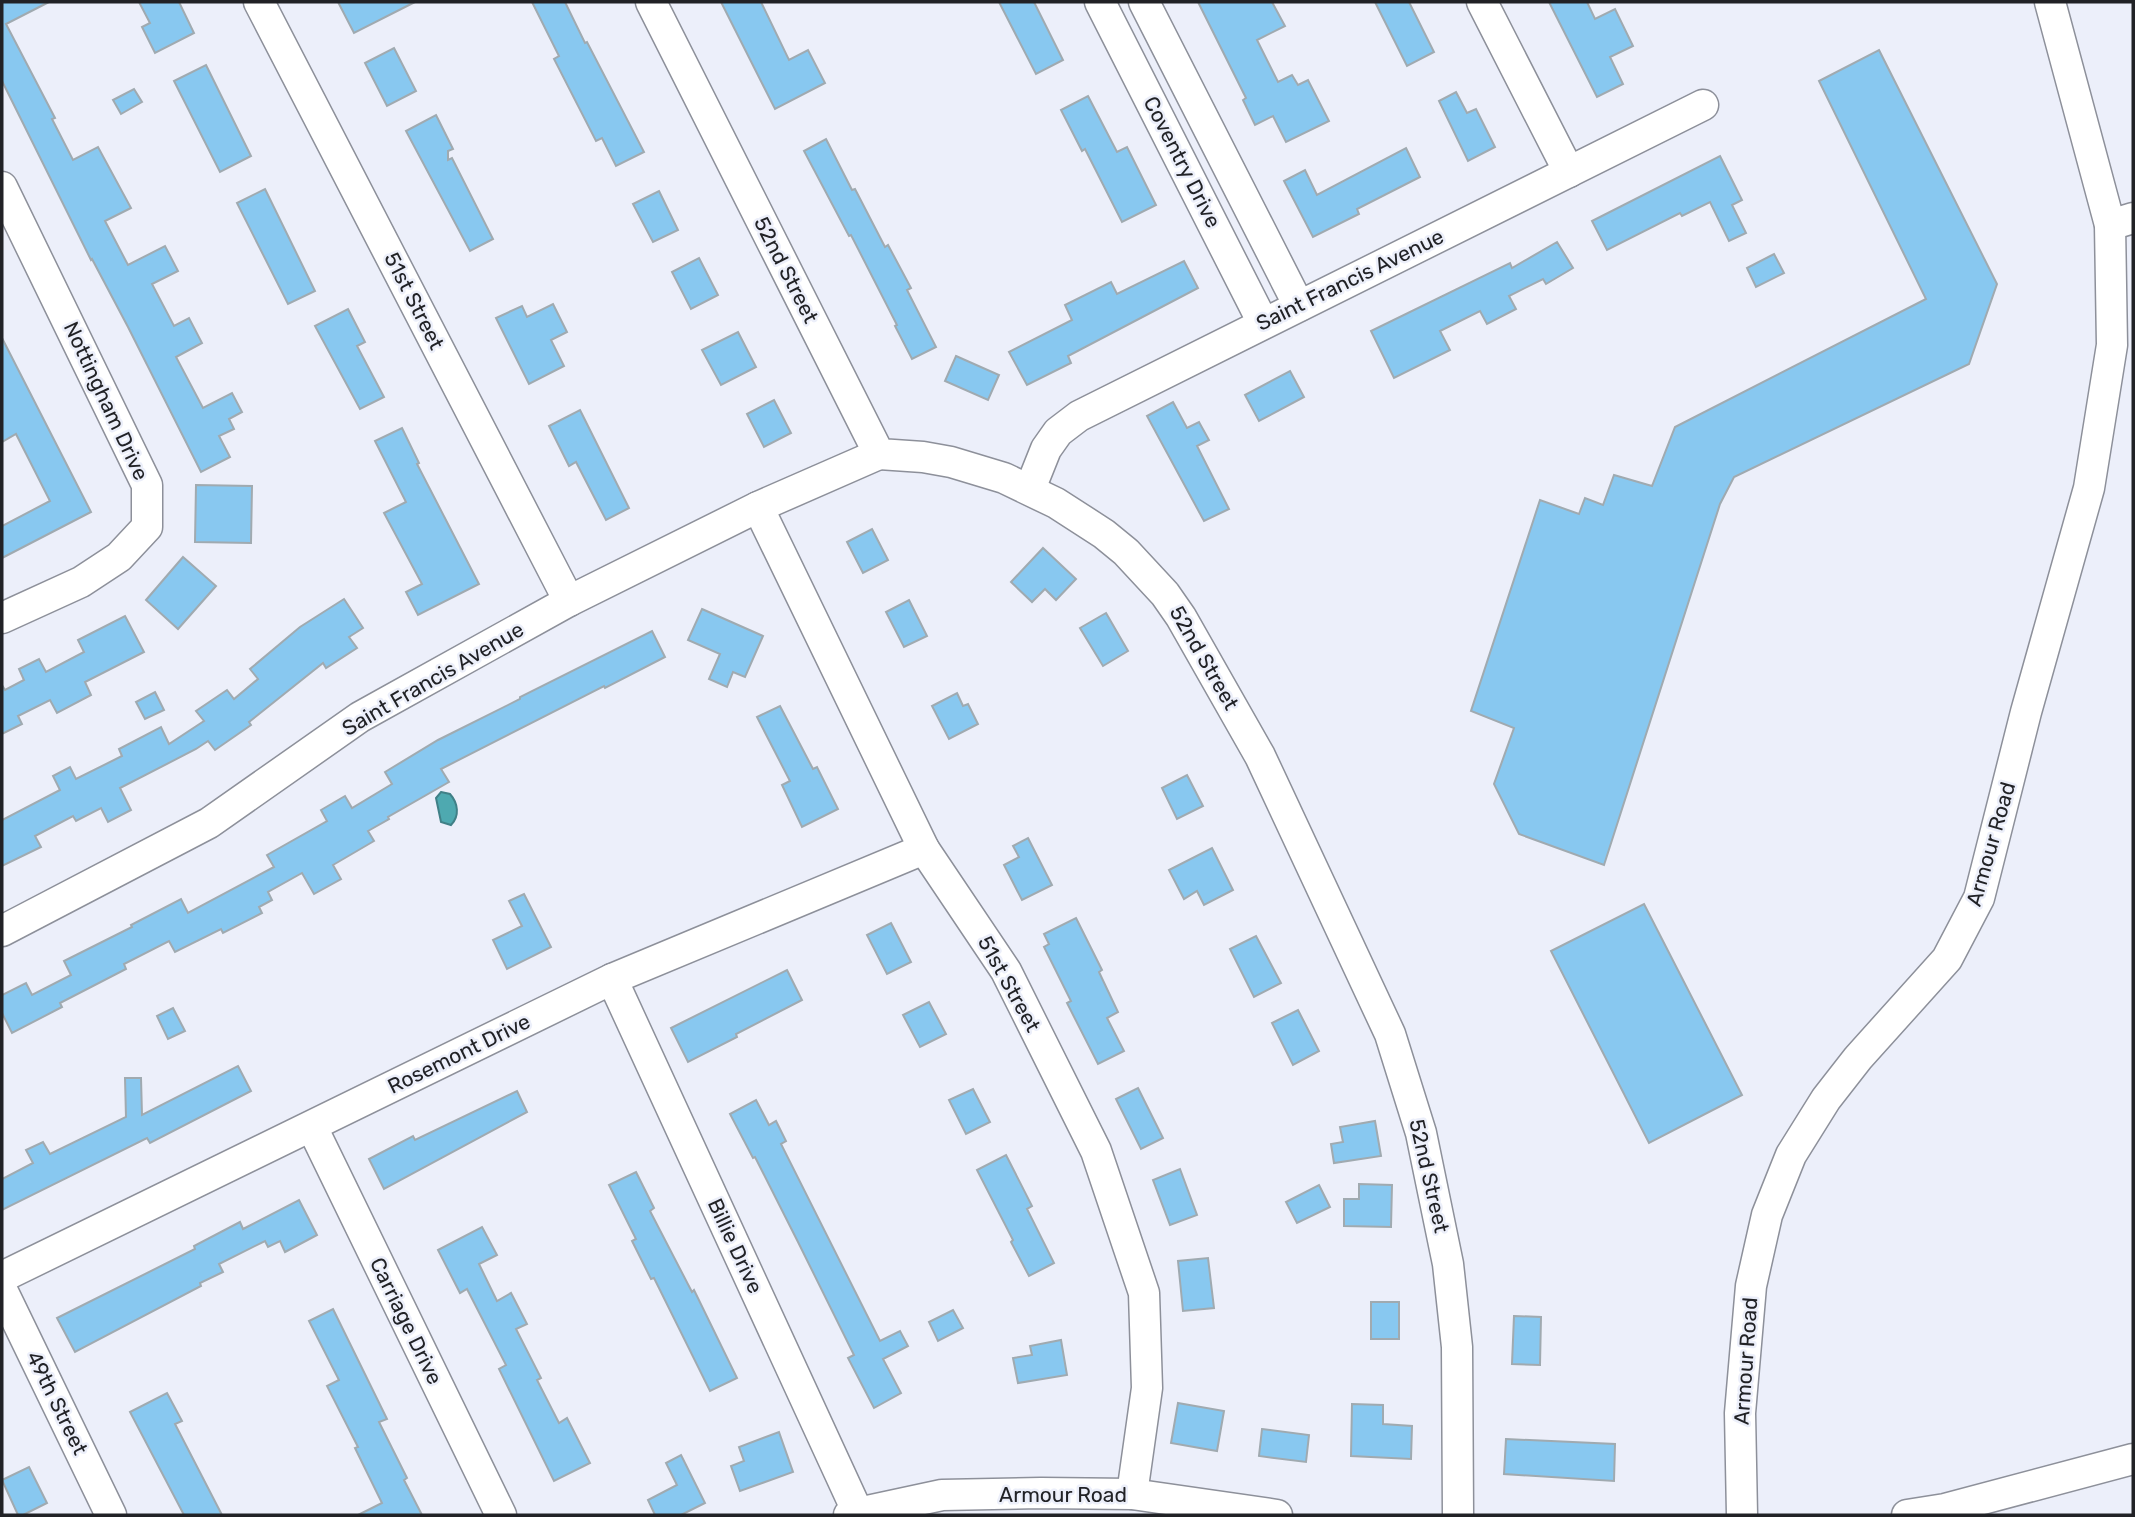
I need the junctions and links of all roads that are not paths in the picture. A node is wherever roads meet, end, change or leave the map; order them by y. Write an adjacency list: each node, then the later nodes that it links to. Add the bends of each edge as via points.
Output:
1 (259, 2): 16 (street, 51st Street)
2 (651, 2): 13 (street, 52nd Street)
3 (1100, 2): 12 (street, Coventry Drive)
4 (1144, 2): 11 (street, Coventry Drive)
5 (1482, 2): 8 (street)
6 (2050, 2): 10 (street, Armour Road)
7 (1703, 105): 8 (street, Saint Francis Avenue)
8 (1569, 172): 11 (street, Saint Francis Avenue)
9 (2, 187): 17 (street, Nottingham Drive, via 148,485 147,527 119,557 81,582)
10 (2121, 221): 31 (street, Armour Road, via 2112,345 2089,488 1979,898 1947,959 1826,1099 1791,1155 1766,1215 1751,1286 1741,1400)
11 (1298, 306): 12 (street, Saint Francis Avenue)
12 (1264, 323): 14 (street, Saint Francis Avenue, via 1079,416 1058,432 1046,449)
13 (879, 454): 14 (street, 52nd Street, via 950,462); 15 (street, Saint Francis Avenue)
14 (1030, 489): 30 (street, 52nd Street, via 1080,517 1118,546 1153,579 1181,617 1260,756 1390,1034 1421,1133 1448,1264 1457,1347)
15 (758, 507): 16 (street, Saint Francis Avenue); 18 (street, 51st Street)
16 (569, 601): 19 (street, Saint Francis Avenue, via 360,717 209,823)
17 (2, 618)
18 (924, 849): 20 (street, Rosemont Drive); 25 (street, 51st Street, via 1006,971 1096,1151 1144,1293 1147,1388)
19 (2, 932)
20 (612, 979): 21 (street, Rosemont Drive); 26 (street, Billie Drive)
21 (312, 1127): 22 (street, Rosemont Drive); 28 (street, Carriage Drive)
22 (2, 1277)
23 (2, 1290): 27 (street, 49th Street)
24 (2133, 1459): 32 (street)
25 (1132, 1494): 26 (street, Armour Road, via 942,1495); 29 (street, Armour Road)
26 (854, 1514)
27 (111, 1515)
28 (501, 1515)
29 (1277, 1515)
30 (1458, 1515)
31 (1742, 1515)
32 (1907, 1515)

